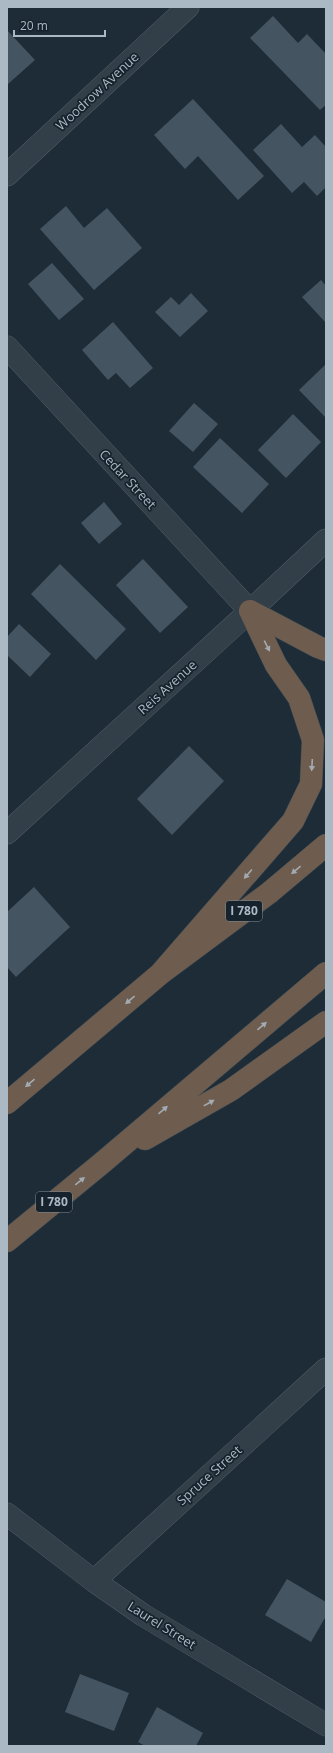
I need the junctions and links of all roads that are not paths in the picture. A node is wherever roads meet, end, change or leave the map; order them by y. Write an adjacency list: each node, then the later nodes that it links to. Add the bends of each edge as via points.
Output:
1 (188, 7): 2 (street, Woodrow Avenue)
2 (7, 175)
3 (7, 347): 5 (street, Cedar Street)
4 (326, 540): 5 (street, Reis Avenue)
5 (250, 611): 6 (highway); 7 (street, Reis Avenue); 10 (highway, one-way to 10, via 276,665 299,698 313,740 311,784 293,821)
6 (326, 650)
7 (7, 833)
8 (326, 845): 10 (highway, I 780, one-way to 10, via 269,893)
9 (326, 973): 13 (highway, I 780, one-way to 9)
10 (160, 974): 12 (highway, I 780, one-way to 12)
11 (326, 1022): 13 (highway, one-way to 11, via 231,1090)
12 (7, 1103)
13 (102, 1163): 14 (highway, I 780, one-way to 13)
14 (7, 1241)
15 (326, 1369): 17 (street, Spruce Street)
16 (7, 1514): 17 (street, Laurel Street)
17 (94, 1581): 18 (street, Laurel Street, via 143,1614)
18 (326, 1725)

